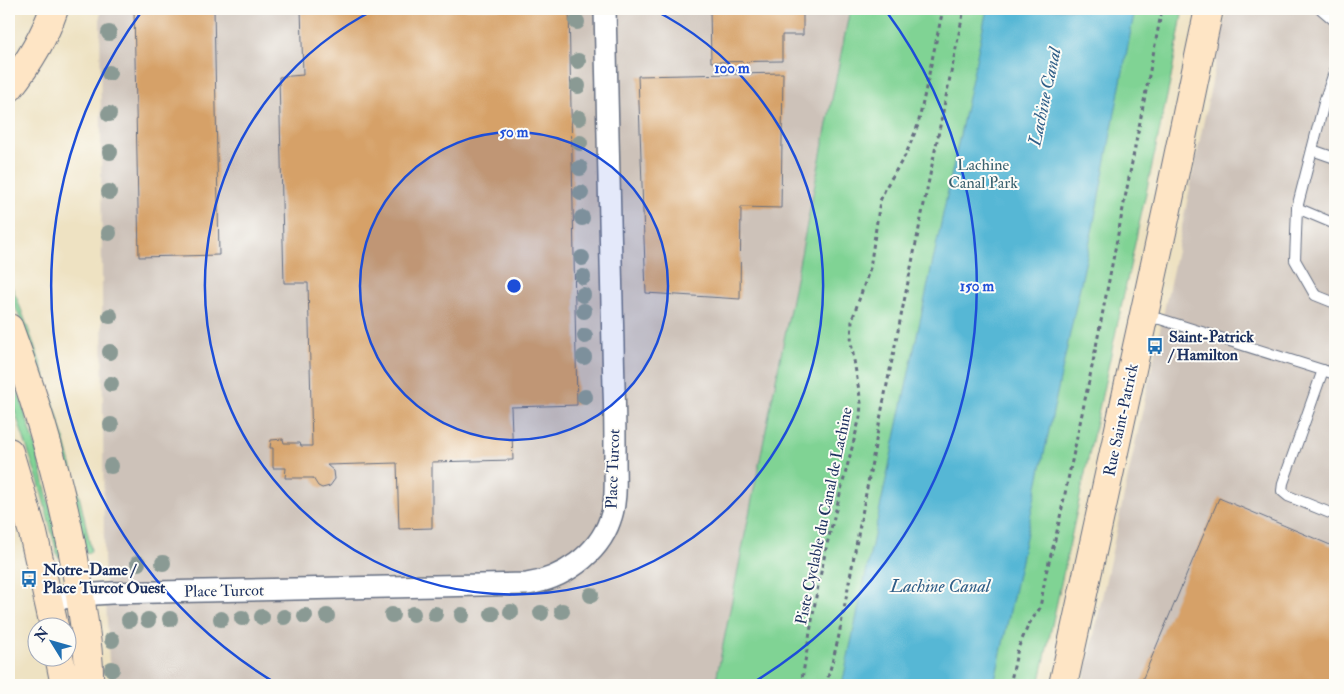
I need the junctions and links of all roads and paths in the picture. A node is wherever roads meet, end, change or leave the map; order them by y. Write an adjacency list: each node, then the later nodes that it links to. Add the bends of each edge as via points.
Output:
1 (54, 9): 10 (main road, via 44,35)
2 (605, 9): 23 (street, Place Turcot, via 615,487 610,520 593,548 559,575 527,584)
3 (943, 9): 28 (path, Piste Cyclable du Canal de Lachine, via 918,125 880,201 870,268 852,320 851,342 861,403 860,417 827,544)
4 (964, 9): 29 (path, via 838,640)
5 (1162, 9): 30 (path, via 1093,362 1040,608 1018,648)
6 (1208, 9): 17 (main road, Rue Saint-Patrick)
7 (1321, 9): 8 (lane)
8 (1335, 21)
9 (1335, 70): 11 (lane)
10 (9, 88)
11 (1332, 89): 12 (lane)
12 (1312, 150): 13 (lane); 14 (lane)
13 (1335, 158)
14 (1297, 208): 15 (lane); 16 (lane, via 1296,260 1315,295)
15 (1335, 224)
16 (1335, 303)
17 (1143, 318): 19 (lane, via 1160,319); 31 (main road, Rue Saint-Patrick)
18 (9, 328): 23 (main road, via 50,450)
19 (1323, 370): 20 (lane); 22 (lane, via 1282,491)
20 (1335, 374)
21 (9, 452): 24 (main road)
22 (1335, 516)
23 (80, 595): 24 (street, Place Turcot); 27 (main road)
24 (52, 614)
25 (62, 666): 26 (main road)
26 (65, 685)
27 (89, 685)
28 (801, 685)
29 (826, 685)
30 (1010, 685)
31 (1064, 685)

